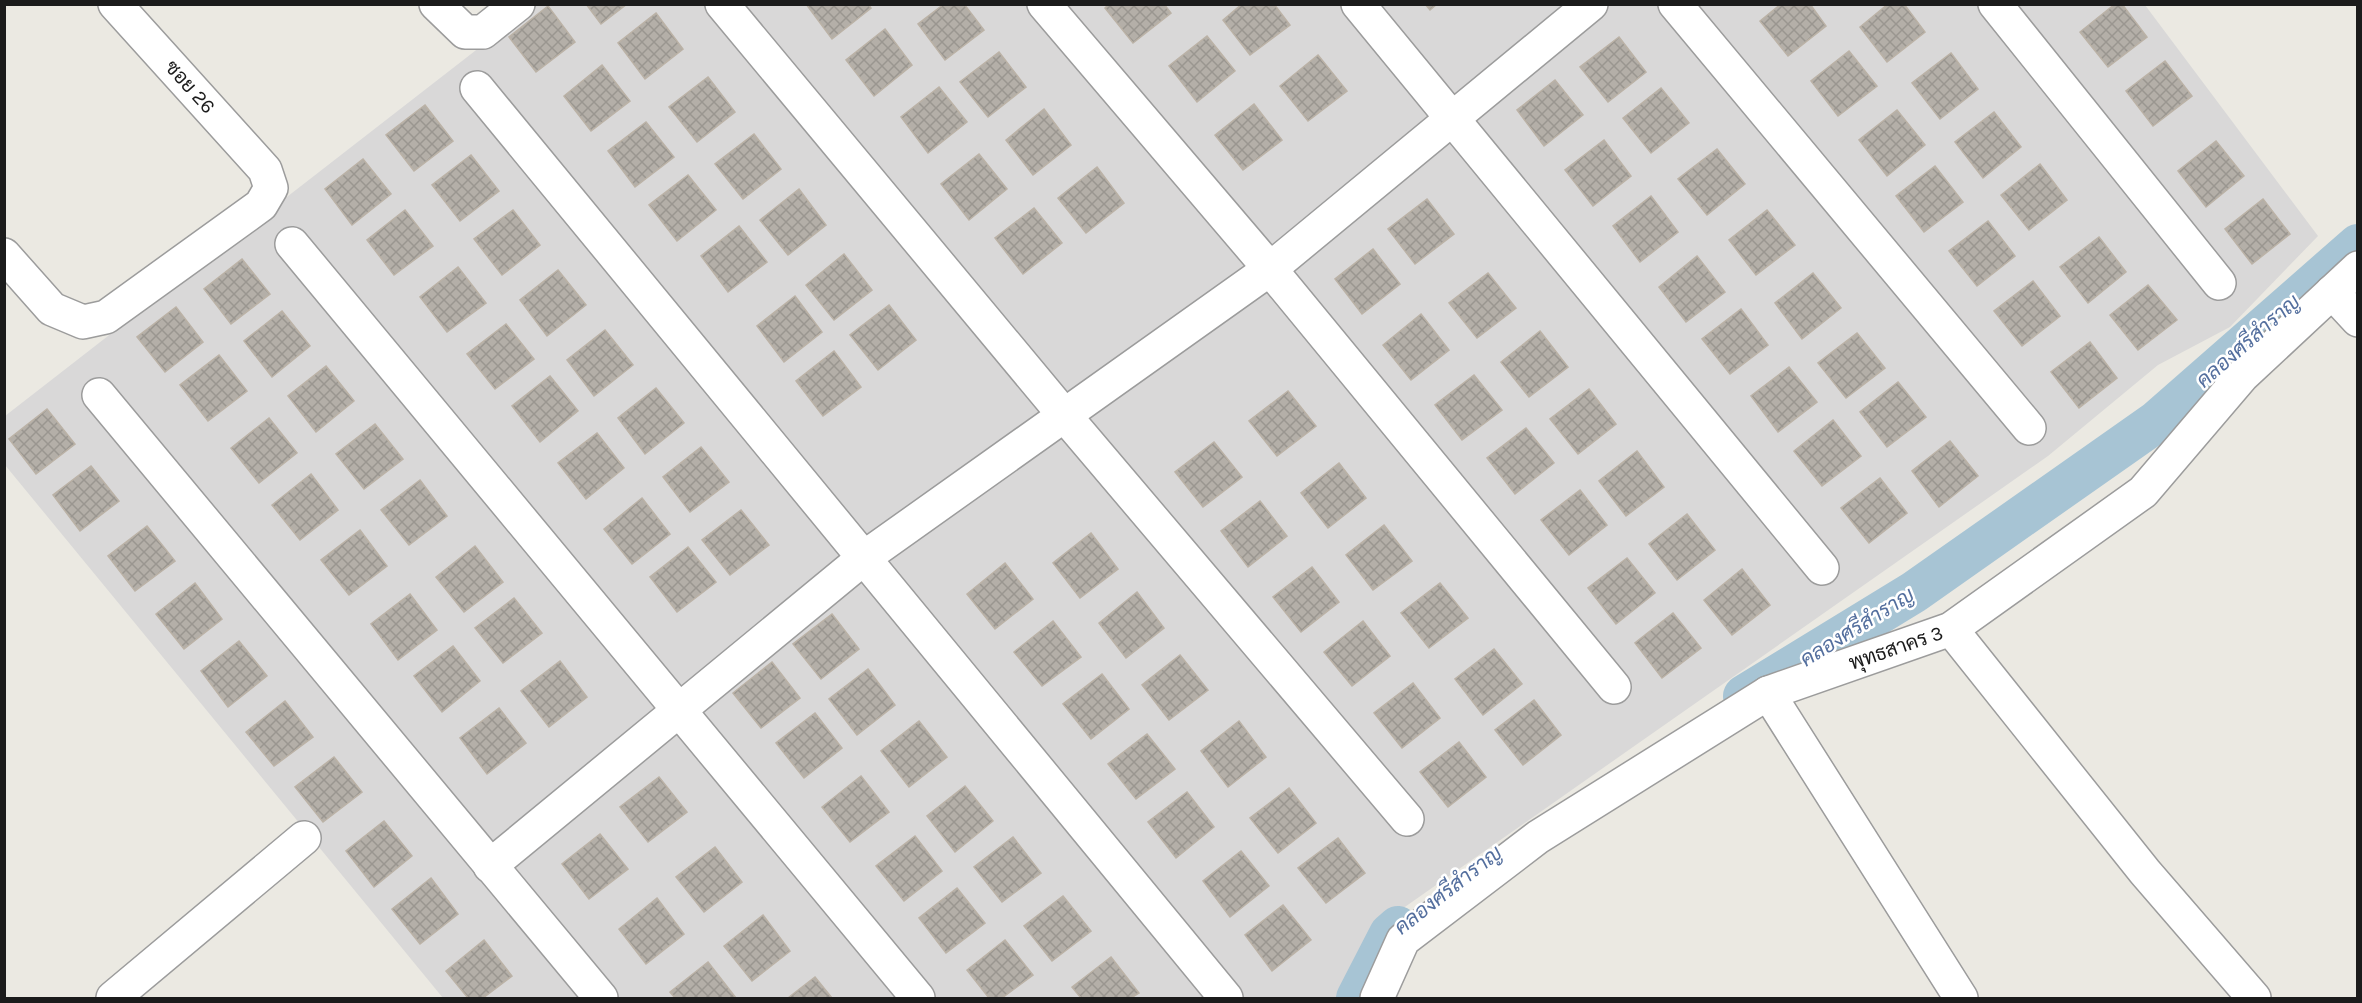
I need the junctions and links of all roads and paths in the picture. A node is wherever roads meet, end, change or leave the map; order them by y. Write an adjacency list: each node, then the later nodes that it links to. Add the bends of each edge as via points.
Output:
1 (115, 4): 13 (street, ซอย 26, via 265,170 271,188 261,205 106,317 83,322 52,309)
2 (518, 4): 9 (street, via 483,32 465,32)
3 (722, 4): 20 (street)
4 (1044, 4): 15 (street)
5 (1358, 4): 11 (street)
6 (1591, 4): 11 (street)
7 (1676, 4): 21 (street)
8 (1995, 4): 16 (street)
9 (444, 13)
10 (477, 88): 22 (street)
11 (1453, 119): 15 (street); 23 (street)
12 (292, 244): 27 (street)
13 (4, 255)
14 (2358, 268): 17 (street, พุทธสาคร 3)
15 (1270, 269): 20 (street); 25 (street)
16 (2219, 283)
17 (2332, 292): 18 (street); 24 (street, พุทธสาคร 3, via 2242,375 2143,492)
18 (2358, 320)
19 (99, 395): 30 (street)
20 (1065, 416): 22 (street); 28 (street)
21 (2029, 428)
22 (865, 557): 27 (street); 34 (street)
23 (1822, 568)
24 (1952, 629): 26 (street, พุทธสาคร 3); 37 (street, via 2145,872)
25 (1614, 687)
26 (1768, 693): 35 (street, พุทธสาคร 3, via 1538,837 1403,940); 36 (street)
27 (680, 710): 30 (street); 33 (street)
28 (1407, 819)
29 (304, 838): 31 (street)
30 (490, 866): 32 (street)
31 (113, 999)
32 (601, 999)
33 (918, 999)
34 (1226, 999)
35 (1377, 999)
36 (1961, 999)
37 (2254, 999)

